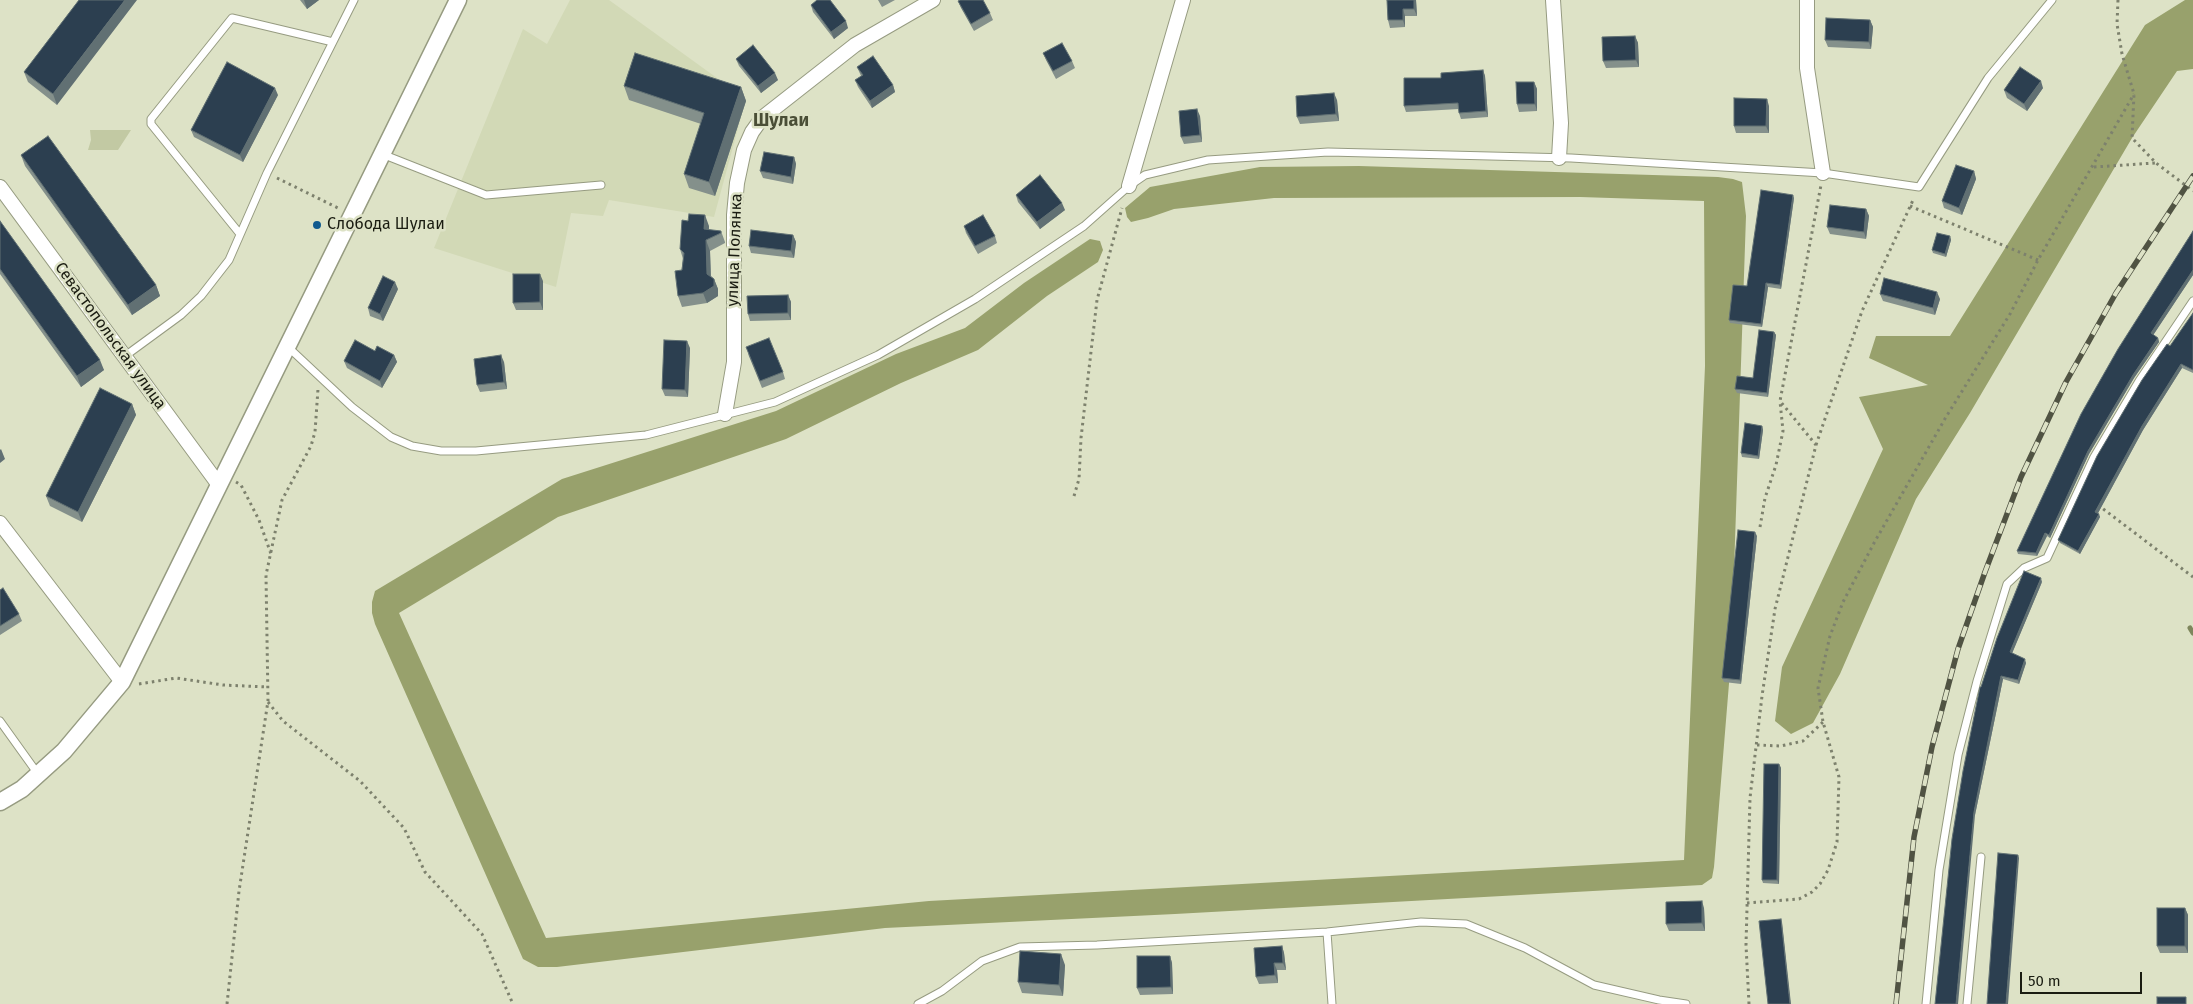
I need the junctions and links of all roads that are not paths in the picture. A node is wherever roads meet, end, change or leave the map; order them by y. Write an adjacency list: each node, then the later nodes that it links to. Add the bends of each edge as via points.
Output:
1 (354, 0): 8 (lane)
2 (458, 0): 9 (street)
3 (933, 0): 19 (street, улица Полянка, via 855,45 762,118 752,132 743,159 734,215 734,362)
4 (1183, 0): 13 (street)
5 (1553, 0): 10 (street, via 1561,123)
6 (1807, 0): 11 (street, via 1807,68)
7 (2052, 0): 11 (lane, via 1988,78 1919,187)
8 (333, 42): 15 (lane); 15 (lane, via 232,18 151,119 151,124)
9 (382, 153): 12 (lane, via 486,195); 17 (street)
10 (1559, 158): 11 (lane); 13 (lane, via 1328,152 1208,160 1146,175)
11 (1823, 173)
12 (601, 185)
13 (1129, 186): 19 (lane, via 1084,226 1038,257 975,299 878,355 775,402)
14 (0, 187): 18 (street, Севастопольская улица)
15 (240, 234): 18 (lane, via 229,260 201,296 181,315)
16 (2193, 301): 31 (lane, via 2139,381 2094,457 2048,558 2024,568 2007,584 1958,756 1940,860)
17 (288, 347): 19 (lane, via 371,424 412,446 441,451 476,451 646,435); 20 (street)
18 (125, 356): 20 (street, Севастопольская улица)
19 (725, 414)
20 (222, 480): 22 (street)
21 (0, 523): 22 (street)
22 (119, 685): 24 (street, via 64,751)
23 (0, 721): 24 (lane)
24 (38, 774): 25 (street, via 22,789)
25 (0, 802)
26 (1981, 856): 32 (lane)
27 (1326, 932): 28 (lane, via 1020,947 982,961 942,991); 29 (lane); 30 (lane, via 1421,922 1466,924 1525,948 1594,985)
28 (918, 1004)
29 (1332, 1004)
30 (1686, 1004)
31 (1926, 1004)
32 (1967, 1004)

